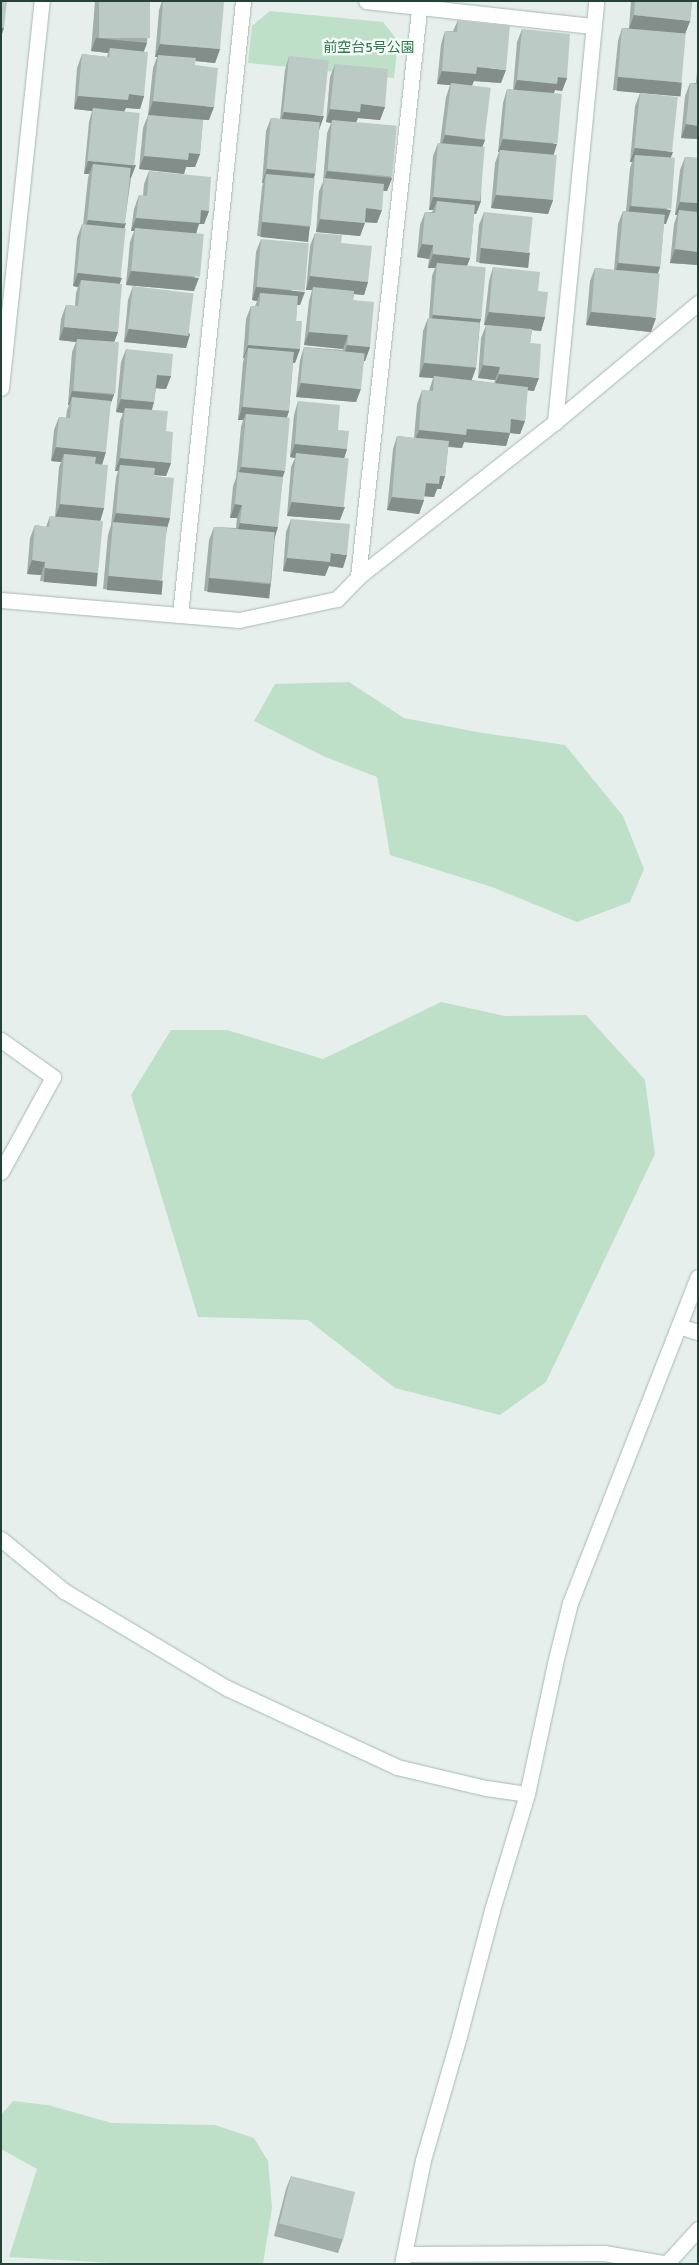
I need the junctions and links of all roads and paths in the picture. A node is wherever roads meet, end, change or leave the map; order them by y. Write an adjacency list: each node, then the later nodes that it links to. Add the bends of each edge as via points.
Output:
1 (42, 1): 8 (street)
2 (243, 1): 12 (street)
3 (366, 1): 5 (street)
4 (596, 1): 6 (street)
5 (420, 4): 6 (street); 10 (street)
6 (594, 26): 9 (street)
7 (698, 303): 9 (street)
8 (1, 388)
9 (555, 422): 10 (street)
10 (358, 577): 12 (street, via 337,599 259,616 239,620)
11 (1, 600): 12 (street)
12 (180, 615)
13 (1, 1040): 14 (street, via 52,1077)
14 (1, 1172)
15 (698, 1277): 16 (street)
16 (679, 1326): 17 (street); 19 (street, via 570,1603)
17 (698, 1332)
18 (1, 1539): 19 (street, via 64,1592 227,1688 397,1767)
19 (527, 1794): 21 (street, via 423,2160)
20 (698, 2229): 22 (street)
21 (403, 2259): 22 (street, via 604,2253)
22 (668, 2263)

